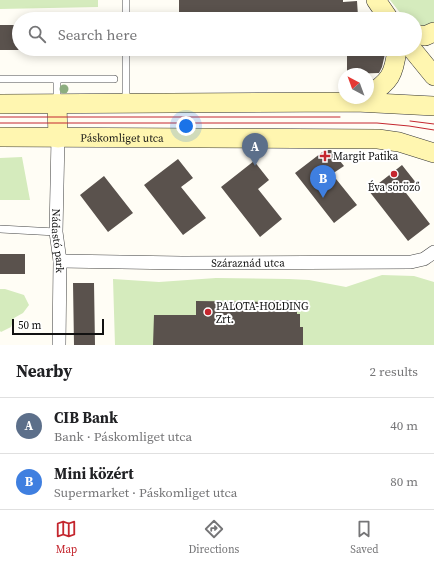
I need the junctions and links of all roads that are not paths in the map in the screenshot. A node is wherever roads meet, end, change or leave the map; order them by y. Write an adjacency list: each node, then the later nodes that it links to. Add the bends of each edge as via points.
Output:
1 (126, 0): 3 (lane)
2 (376, 0): 4 (street)
3 (126, 12)
4 (385, 12)
5 (434, 32): 6 (street)
6 (422, 35)
7 (126, 56): 17 (lane)
8 (396, 56): 14 (street, via 391,75)
9 (419, 56): 10 (street)
10 (434, 70)
11 (0, 79): 12 (lane)
12 (57, 79): 13 (lane); 19 (lane)
13 (114, 79)
14 (374, 91)
15 (338, 99): 17 (street)
16 (374, 100): 20 (street)
17 (126, 103): 19 (street)
18 (0, 104): 19 (street)
19 (57, 104): 22 (street)
20 (434, 106)
21 (0, 137): 22 (street, Páskomliget utca)
22 (58, 138): 23 (street, Páskomliget utca, via 378,139 399,142); 25 (street, Nádastó park)
23 (434, 153)
24 (0, 230): 25 (lane)
25 (56, 232): 27 (street, Nádastó park)
26 (434, 252): 27 (street, Száraznád utca, via 424,259 411,262)
27 (60, 261): 28 (street, Nádastó park)
28 (59, 345)

